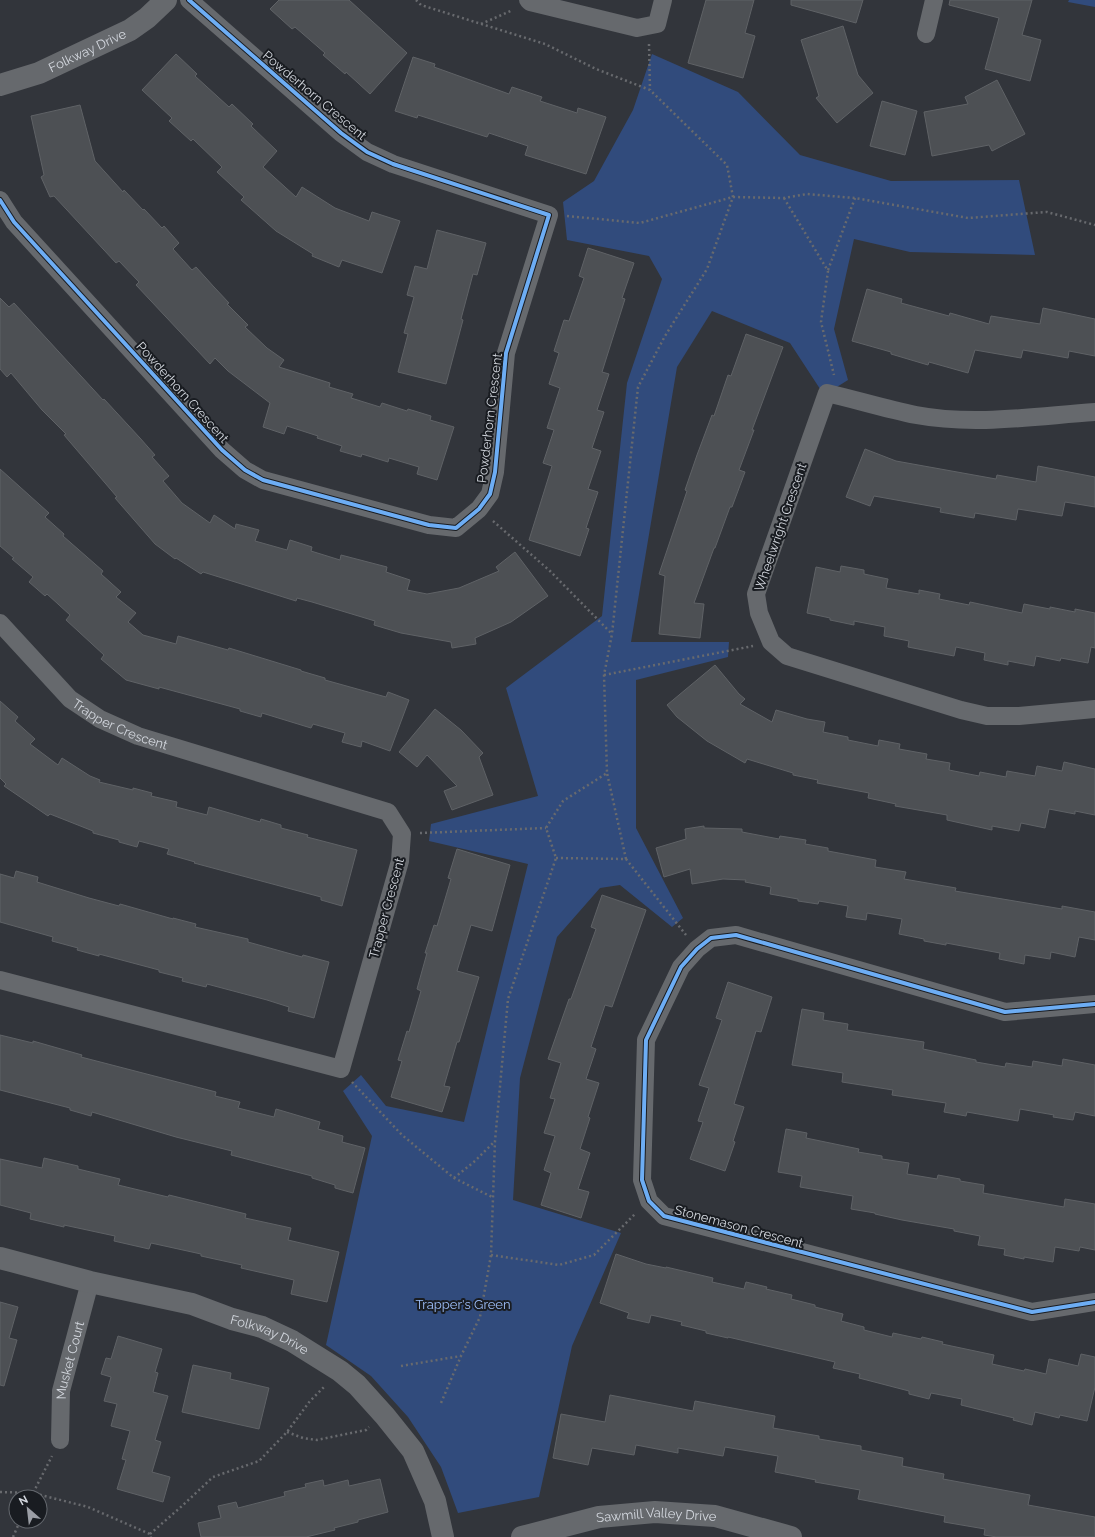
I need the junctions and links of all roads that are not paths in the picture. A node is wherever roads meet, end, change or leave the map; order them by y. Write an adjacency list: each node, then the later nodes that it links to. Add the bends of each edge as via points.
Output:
1 (166, 0): 7 (street, Folkway Drive, via 130,30 39,73)
2 (189, 0): 8 (street, Powderhorn Crescent, via 367,152 393,164 548,215 506,353 495,472 490,494 479,509 456,528 429,525 263,480 245,470 222,450 14,222)
3 (663, 0): 5 (street, via 657,24 638,28)
4 (934, 0): 6 (street)
5 (529, 1)
6 (926, 34)
7 (0, 84)
8 (0, 200)
9 (1095, 412): 11 (street, Wheelwright Crescent, via 990,420 954,419 917,415 827,393 756,594 758,613 771,642 787,656 987,716 1019,716)
10 (0, 623): 12 (street, Trapper Crescent, via 70,699 100,720 138,736 388,812 402,834 400,861 341,1070)
11 (1095, 708)
12 (0, 980)
13 (1095, 1004): 16 (street, Stonemason Crescent, via 1005,1012 736,936 711,938 681,967 646,1040 642,1180 649,1201 664,1216 1032,1312)
14 (0, 1258): 15 (street, Folkway Drive)
15 (90, 1282): 17 (street, Musket Court, via 61,1391); 18 (street, Folkway Drive, via 192,1304 262,1327 292,1341 340,1371 357,1385 413,1451 435,1501)
16 (1095, 1302)
17 (60, 1440)
18 (443, 1537)
19 (522, 1537): 20 (street, Sawmill Valley Drive, via 599,1517 655,1512 715,1516)
20 (791, 1537)

